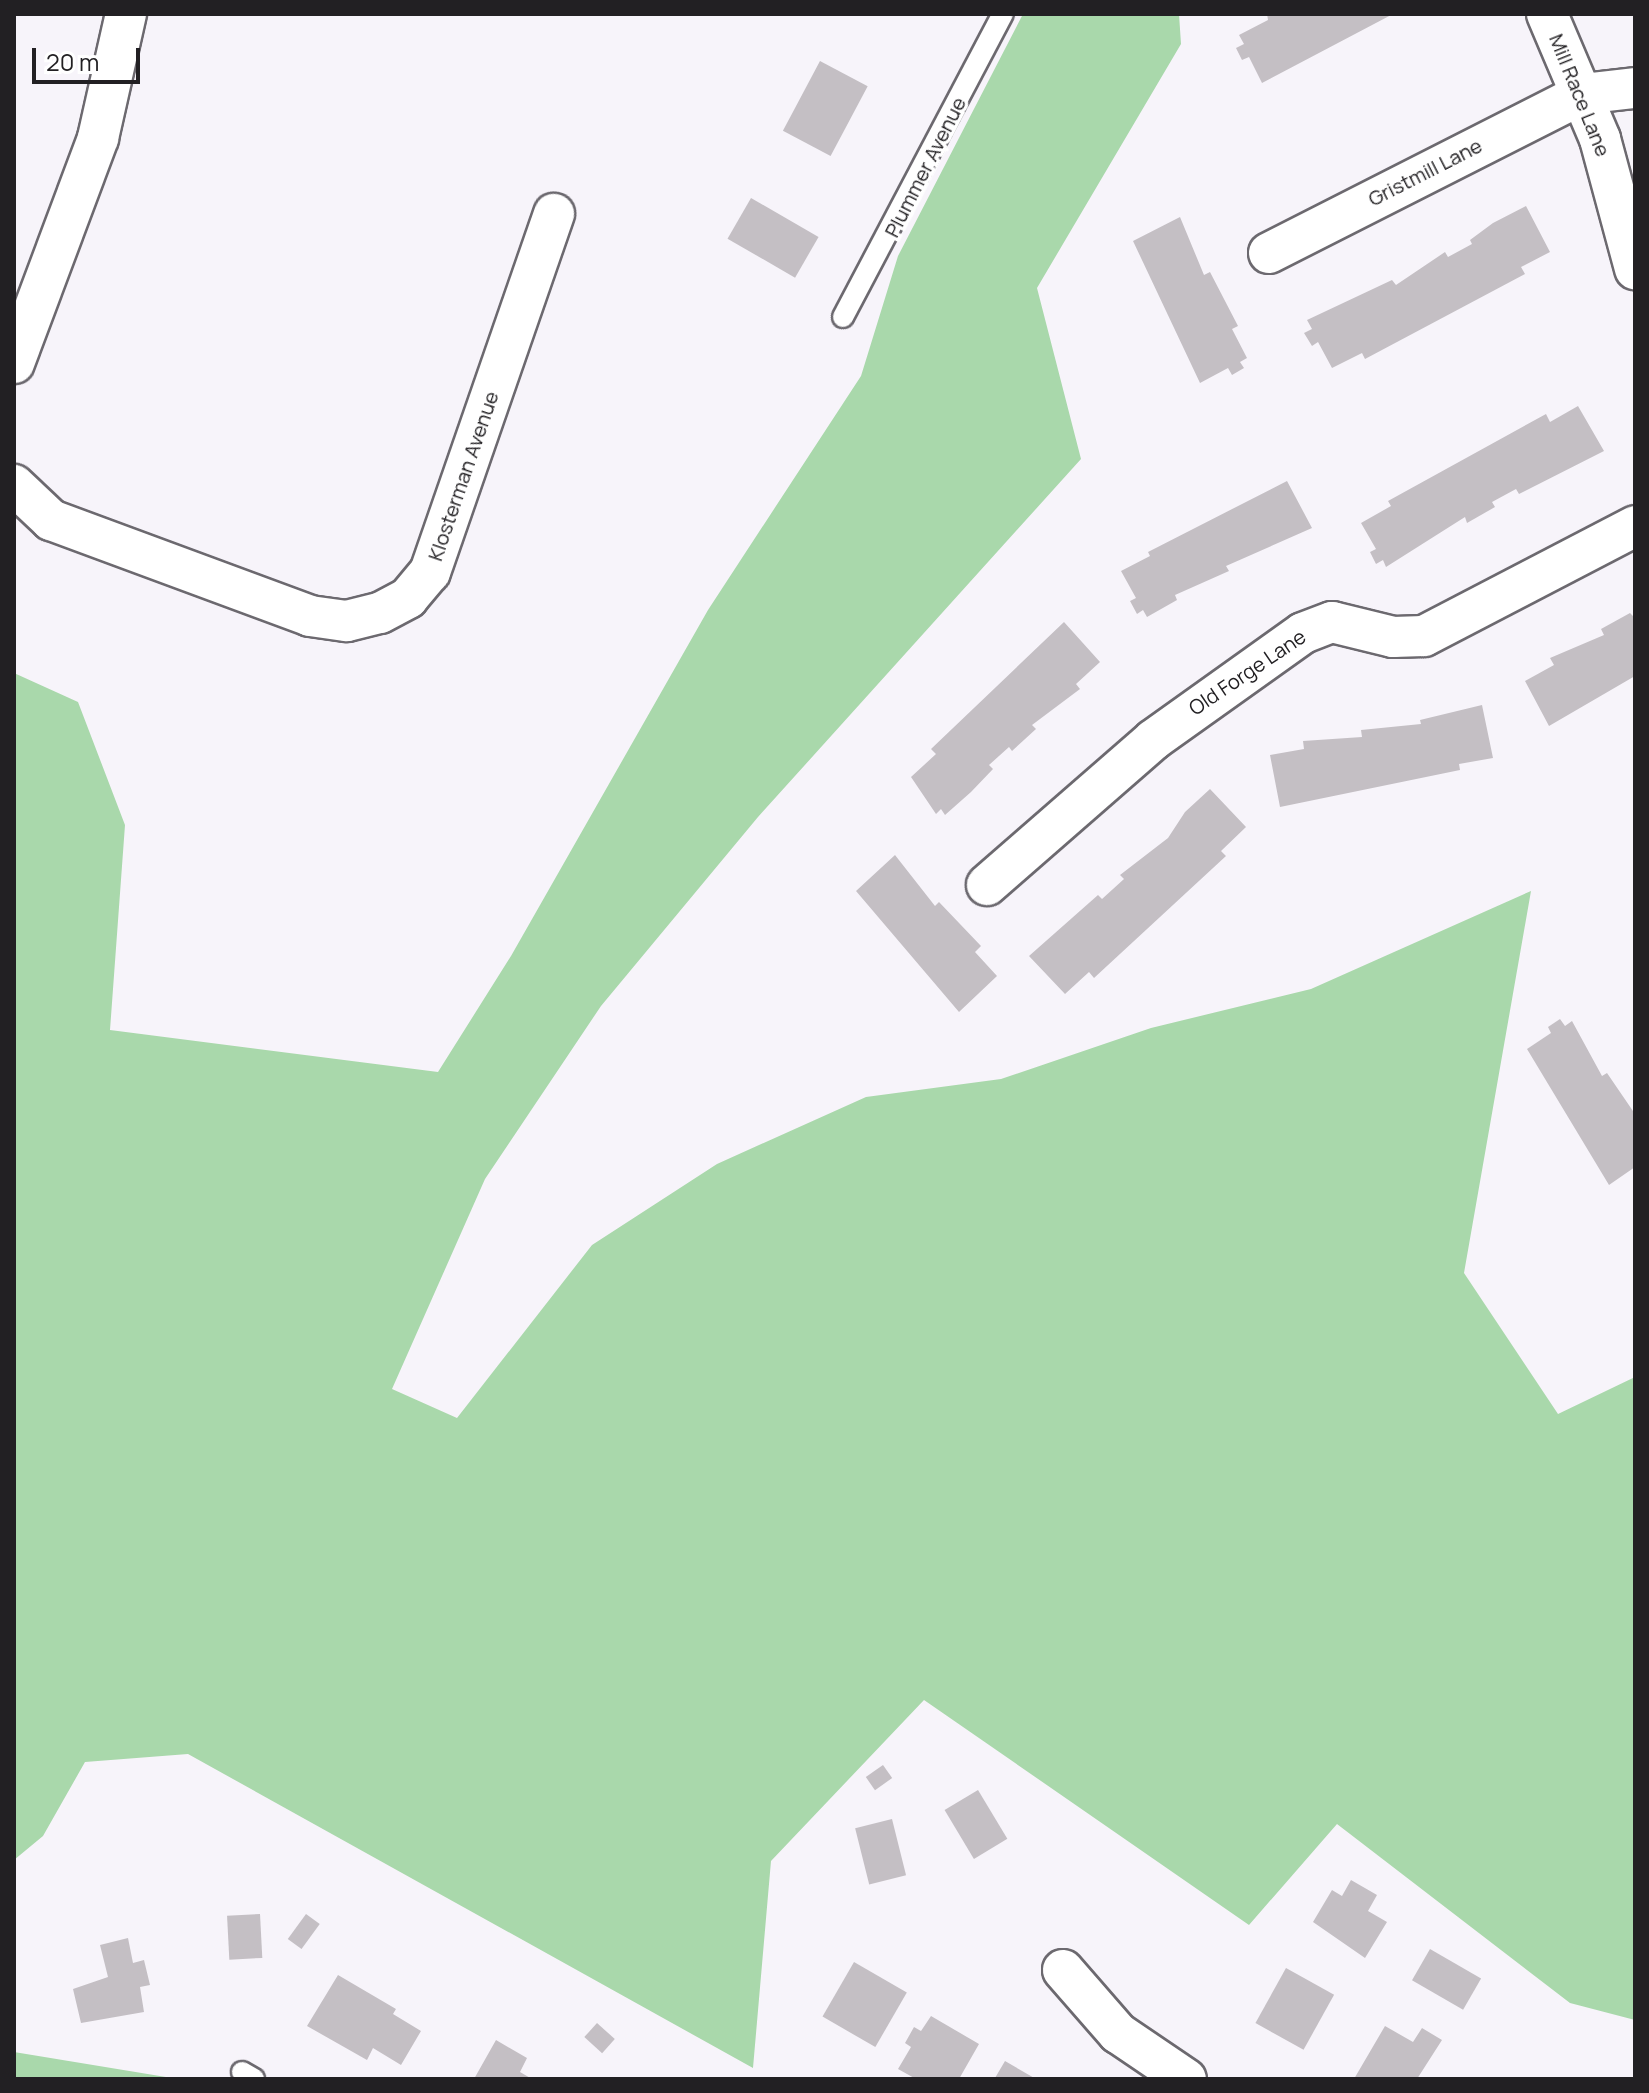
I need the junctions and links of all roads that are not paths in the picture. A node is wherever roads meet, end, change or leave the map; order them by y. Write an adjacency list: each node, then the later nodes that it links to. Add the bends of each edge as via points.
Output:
1 (126, 14): 10 (street, via 98,138)
2 (1003, 14): 9 (lane, Plummer Avenue)
3 (1547, 14): 5 (street, Mill Race Lane)
4 (1635, 88): 5 (street)
5 (1582, 94): 7 (street, Gristmill Lane); 8 (street, Mill Race Lane, via 1600,139)
6 (554, 214): 11 (street, Klosterman Avenue, via 430,572 408,598 380,613 347,621 310,616 51,520)
7 (1269, 253)
8 (1635, 269)
9 (843, 317)
10 (14, 363)
11 (14, 485)
12 (1635, 526): 13 (street, Old Forge Lane, via 1424,636 1393,637 1332,622 1303,633 1153,740)
13 (987, 885)
14 (1063, 1970): 15 (street, via 1118,2033)
15 (1186, 2079)

